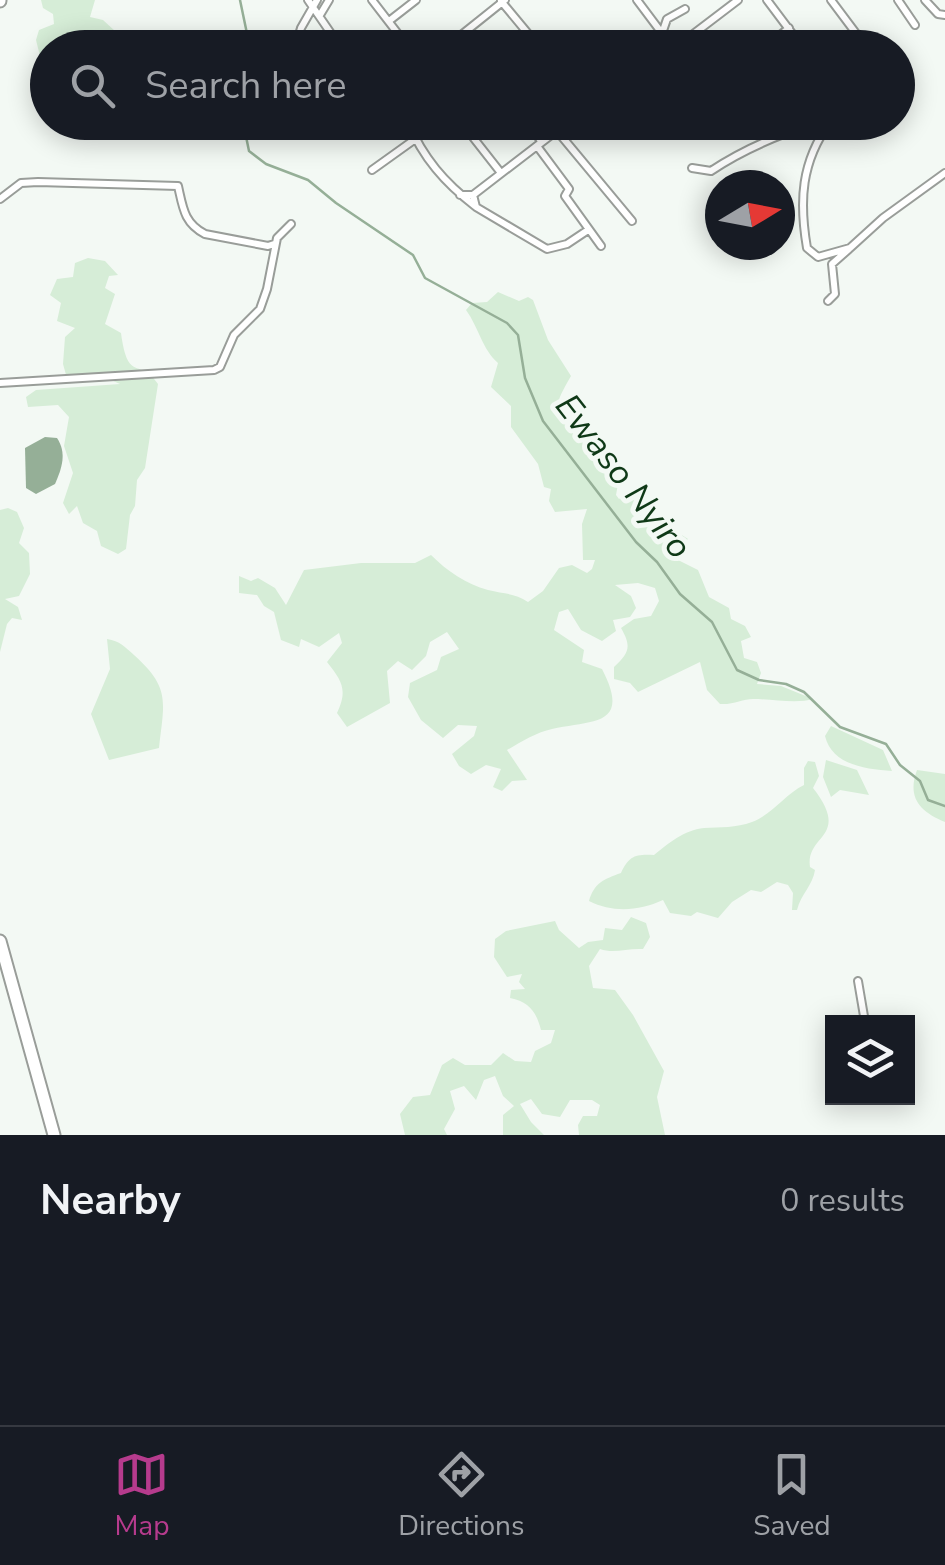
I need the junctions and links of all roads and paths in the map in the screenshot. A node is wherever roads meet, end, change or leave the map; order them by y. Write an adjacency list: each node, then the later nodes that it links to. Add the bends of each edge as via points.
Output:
1 (329, 0): 13 (street)
2 (372, 0): 15 (street)
3 (416, 0): 15 (street)
4 (638, 0): 23 (street)
5 (738, 0): 25 (street)
6 (768, 0): 17 (street)
7 (831, 0): 27 (street)
8 (925, 0): 14 (street)
9 (503, 1): 21 (street); 22 (street)
10 (901, 1): 16 (street)
11 (312, 2): 13 (street); 18 (street)
12 (685, 9): 24 (street)
13 (320, 14): 19 (street)
14 (945, 15)
15 (389, 21): 20 (street)
16 (914, 25)
17 (789, 28): 26 (street)
18 (302, 30)
19 (328, 30)
20 (396, 30)
21 (468, 30)
22 (526, 30)
23 (660, 30)
24 (663, 30)
25 (698, 30)
26 (786, 30)
27 (854, 30)
28 (416, 140): 37 (street); 40 (street)
29 (475, 140): 39 (street)
30 (537, 140): 35 (street)
31 (545, 140): 35 (street)
32 (565, 140): 44 (street)
33 (768, 140): 36 (street, via 711,170)
34 (819, 140): 49 (street, via 805,173 807,248 818,257)
35 (539, 144): 39 (street); 46 (street)
36 (692, 168)
37 (372, 170)
38 (945, 172): 49 (street)
39 (502, 173): 41 (street)
40 (460, 194): 41 (street); 43 (street)
41 (472, 195): 43 (street)
42 (0, 199): 47 (street, via 21,184 38,182 171,184 178,186 183,215 206,234)
43 (476, 207): 46 (street, via 548,249)
44 (632, 221)
45 (291, 224): 47 (street)
46 (588, 230): 48 (street)
47 (276, 242): 51 (street, via 260,309 234,335 220,367)
48 (601, 246)
49 (850, 248): 50 (street, via 832,264 834,294)
50 (828, 300)
51 (0, 382)
52 (0, 941): 55 (highway)
53 (858, 981): 54 (street)
54 (863, 1015)
55 (54, 1135)

